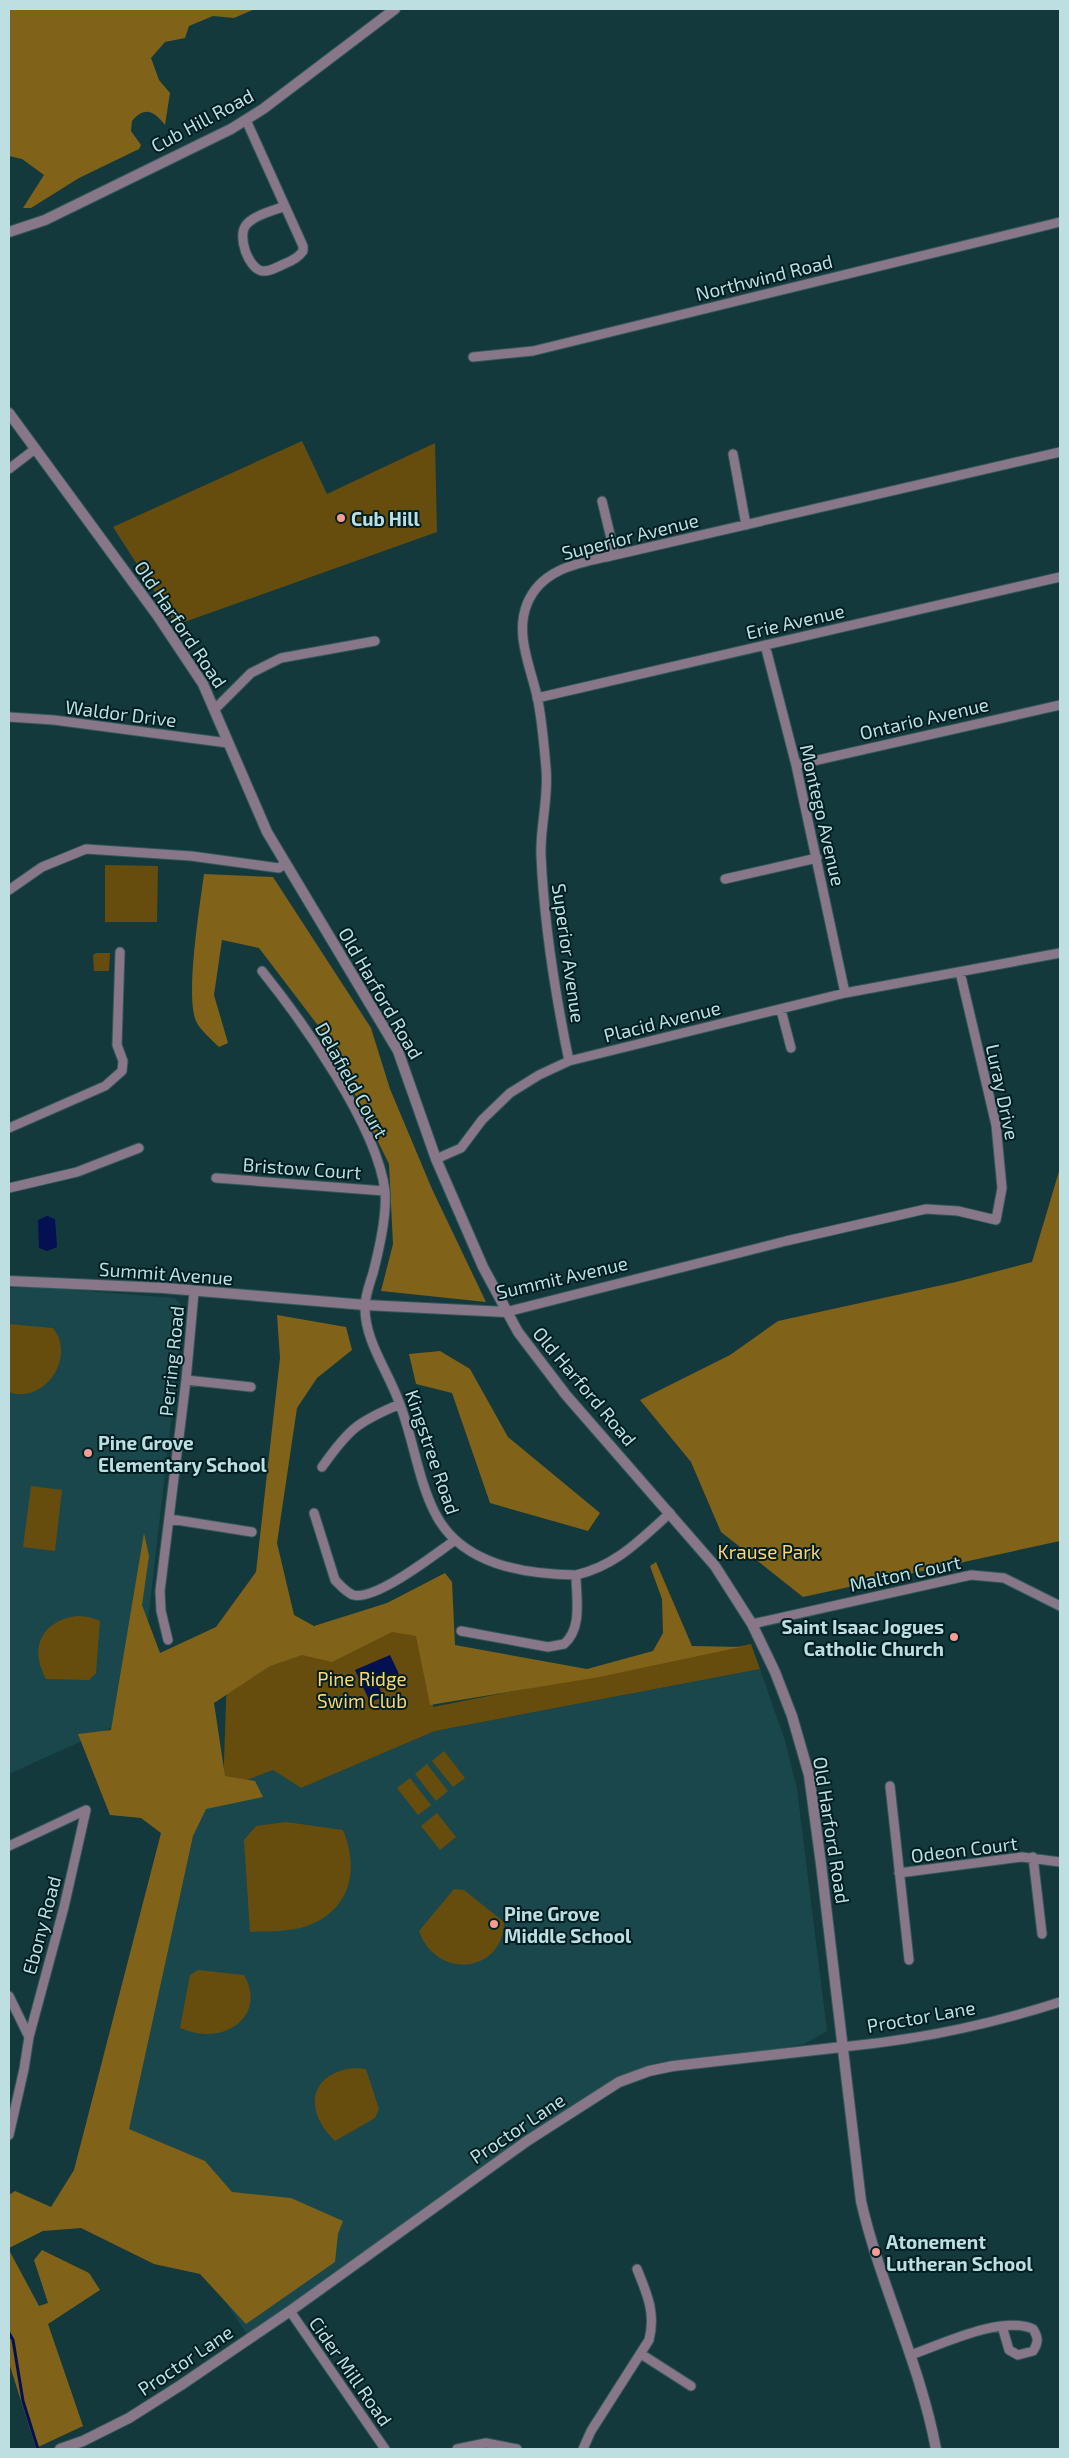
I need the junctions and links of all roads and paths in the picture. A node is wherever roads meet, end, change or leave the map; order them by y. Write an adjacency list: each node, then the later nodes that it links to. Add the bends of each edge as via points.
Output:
1 (395, 9): 2 (street, Cub Hill Road)
2 (246, 120): 3 (street); 5 (street, Cub Hill Road, via 45,220)
3 (285, 206): 3 (street, via 251,221 243,230 243,242 258,270 271,270 295,260 303,251)
4 (1060, 222): 6 (street, Northwind Road, via 533,351)
5 (9, 232)
6 (474, 357)
7 (9, 413): 8 (street, Old Harford Road)
8 (35, 449): 11 (street); 20 (street, Old Harford Road, via 169,631 195,669)
9 (1060, 452): 13 (street, Superior Avenue)
10 (733, 454): 13 (street)
11 (9, 469)
12 (602, 501): 14 (street)
13 (746, 525): 14 (street, Superior Avenue)
14 (615, 555): 18 (street, Superior Avenue, via 548,575 527,603 522,636)
15 (1060, 577): 17 (street, Erie Avenue)
16 (375, 641): 20 (street, via 281,658 251,673)
17 (765, 645): 18 (street, Erie Avenue); 23 (street, Montego Avenue)
18 (537, 698): 35 (street, Superior Avenue, via 546,769 541,852 546,934)
19 (1060, 705): 23 (street, Ontario Avenue)
20 (215, 709): 22 (street, Old Harford Road)
21 (9, 717): 22 (street, Waldor Drive)
22 (228, 743): 25 (street, Old Harford Road, via 261,821)
23 (796, 765): 24 (street, Montego Avenue)
24 (817, 858): 26 (street); 32 (street, Montego Avenue)
25 (284, 864): 27 (street, via 279,868 191,856 86,849 42,867); 38 (street, Old Harford Road, via 398,1051)
26 (725, 879)
27 (9, 890)
28 (120, 952): 36 (street, via 117,1045 123,1061 122,1071 105,1086)
29 (1060, 953): 31 (street, Placid Avenue)
30 (262, 971): 41 (street, Delafield Court, via 295,1014 344,1092 370,1142)
31 (960, 972): 32 (street, Placid Avenue); 42 (street, Luray Drive, via 996,1125 1002,1188)
32 (845, 993): 33 (street, Placid Avenue)
33 (781, 1010): 34 (street); 35 (street, Placid Avenue)
34 (791, 1048)
35 (569, 1062): 38 (street, Placid Avenue, via 538,1075 510,1093 482,1120 461,1148)
36 (9, 1128)
37 (139, 1148): 40 (street, via 77,1172)
38 (436, 1159): 46 (street, Old Harford Road)
39 (216, 1178): 41 (street, Bristow Court)
40 (9, 1188)
41 (385, 1191): 45 (street, Delafield Court, via 377,1258)
42 (996, 1220): 46 (street, Summit Avenue, via 958,1211 926,1209)
43 (9, 1281): 44 (street, Summit Avenue)
44 (194, 1292): 45 (street, Summit Avenue); 47 (street, Perring Road)
45 (365, 1305): 46 (street, Summit Avenue); 49 (street, Kingstree Road, via 372,1342)
46 (506, 1312): 52 (street, Old Harford Road, via 551,1376)
47 (186, 1380): 48 (street); 53 (street, Perring Road)
48 (251, 1387)
49 (400, 1404): 50 (street, via 368,1417 354,1428); 55 (street, Kingstree Road, via 434,1512)
50 (322, 1467)
51 (314, 1512): 55 (street, via 335,1580 353,1595 365,1595 396,1581)
52 (670, 1512): 56 (street, Kingstree Road, via 615,1561); 58 (street, Old Harford Road, via 715,1566)
53 (170, 1520): 54 (street); 60 (street, Perring Road, via 160,1591)
54 (252, 1532)
55 (454, 1541): 56 (street, Kingstree Road, via 486,1559 510,1567 542,1574)
56 (576, 1575): 59 (street, via 576,1625 564,1644 548,1647)
57 (1060, 1606): 58 (street, Malton Court, via 1004,1578 971,1575)
58 (752, 1624): 71 (street, Old Harford Road, via 783,1690 809,1775)
59 (461, 1631)
60 (168, 1640)
61 (890, 1786): 65 (street, Odeon Court)
62 (9, 1846): 70 (street, Ebony Road, via 86,1810)
63 (1033, 1857): 64 (street, Odeon Court); 65 (street, Odeon Court); 66 (street, Odeon Court)
64 (1060, 1862)
65 (899, 1873): 67 (street, Odeon Court)
66 (1042, 1934)
67 (910, 1960)
68 (9, 1996): 70 (street)
69 (1060, 2002): 71 (street, Proctor Lane, via 922,2037)
70 (29, 2037): 72 (street, Ebony Road)
71 (842, 2047): 74 (street, Proctor Lane, via 673,2066 619,2082 527,2141); 77 (street, Old Harford Road, via 863,2208 877,2259)
72 (9, 2135)
73 (636, 2269): 76 (street, via 653,2318 649,2340)
74 (290, 2310): 79 (street, Proctor Lane, via 129,2418); 80 (street, Cider Mill Road)
75 (1002, 2326): 77 (street)
76 (641, 2354): 78 (street); 83 (street, via 591,2431)
77 (911, 2355): 84 (street, Old Harford Road, via 925,2397)
78 (691, 2386)
79 (60, 2449)
80 (385, 2449)
81 (457, 2449): 82 (street, via 486,2443)
82 (517, 2449)
83 (583, 2449)
84 (936, 2449)

